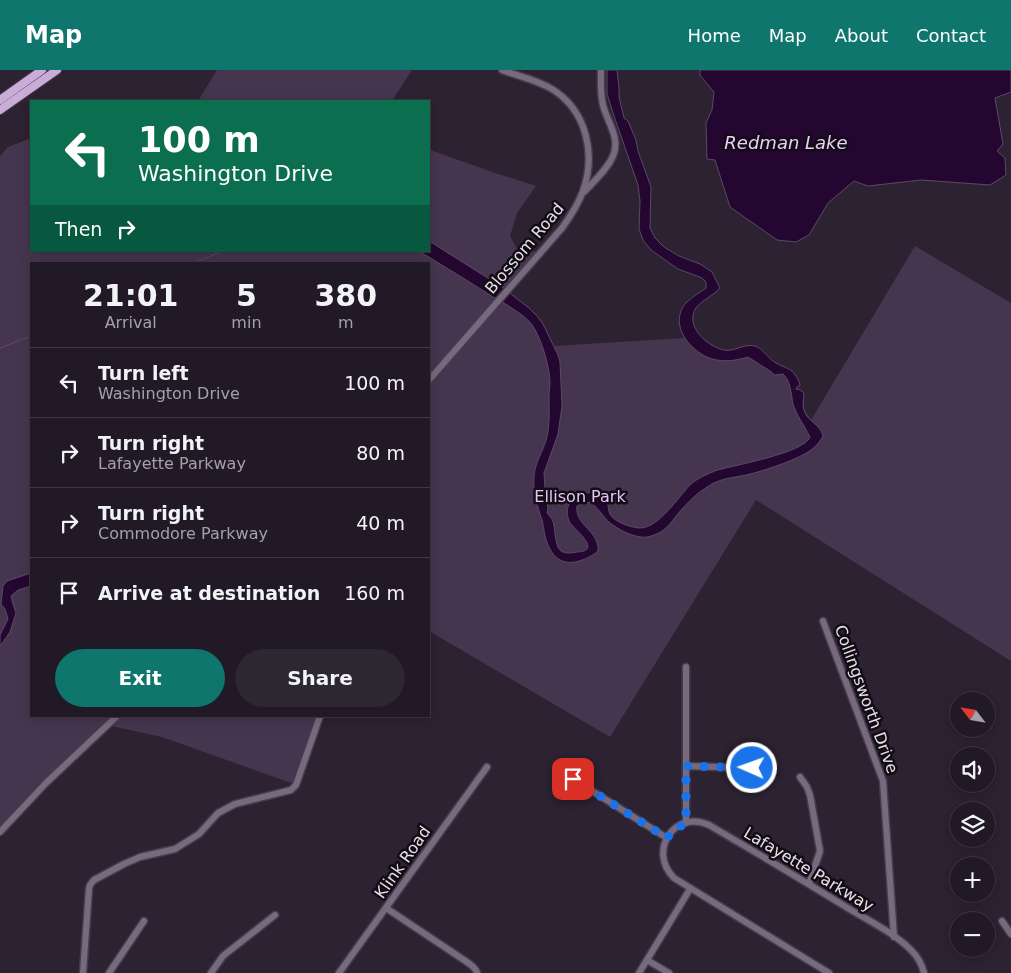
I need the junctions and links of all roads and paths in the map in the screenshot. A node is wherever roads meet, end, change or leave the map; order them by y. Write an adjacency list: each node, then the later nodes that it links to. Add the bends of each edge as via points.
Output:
1 (42, 70): 5 (main road)
2 (57, 70): 6 (main road)
3 (502, 70): 7 (street, Blossom Road, via 541,83 560,94 575,111 588,144)
4 (602, 70): 7 (street, via 602,102 616,145 608,165)
5 (0, 100)
6 (0, 110)
7 (583, 193): 8 (street, Blossom Road, via 562,228)
8 (430, 379)
9 (823, 622): 28 (street, Collingsworth Drive, via 883,781)
10 (686, 667): 13 (street)
11 (116, 717): 19 (street)
12 (320, 717): 30 (street, via 292,790 235,804 218,813 195,837 175,849 133,860 92,882)
13 (686, 766): 15 (street); 18 (street)
14 (487, 767): 23 (street, Klink Road)
15 (752, 768)
16 (800, 777): 21 (street, via 810,794 820,851)
17 (573, 779): 20 (street)
18 (686, 823): 20 (street); 21 (street, Lafayette Parkway, via 709,825)
19 (0, 832)
20 (667, 838): 22 (street, via 662,855 664,866)
21 (809, 884): 28 (street, Lafayette Parkway)
22 (690, 889): 29 (street); 37 (street)
23 (386, 908): 33 (street, Klink Road); 34 (street, via 467,962)
24 (275, 915): 32 (street, via 222,956)
25 (144, 921): 31 (street)
26 (1002, 921): 27 (street)
27 (1011, 934)
28 (894, 937): 38 (street, Lafayette Parkway, via 916,956)
29 (647, 960): 35 (street); 36 (street)
30 (83, 973)
31 (109, 973)
32 (211, 973)
33 (340, 973)
34 (477, 973)
35 (639, 973)
36 (669, 973)
37 (829, 973)
38 (924, 973)

